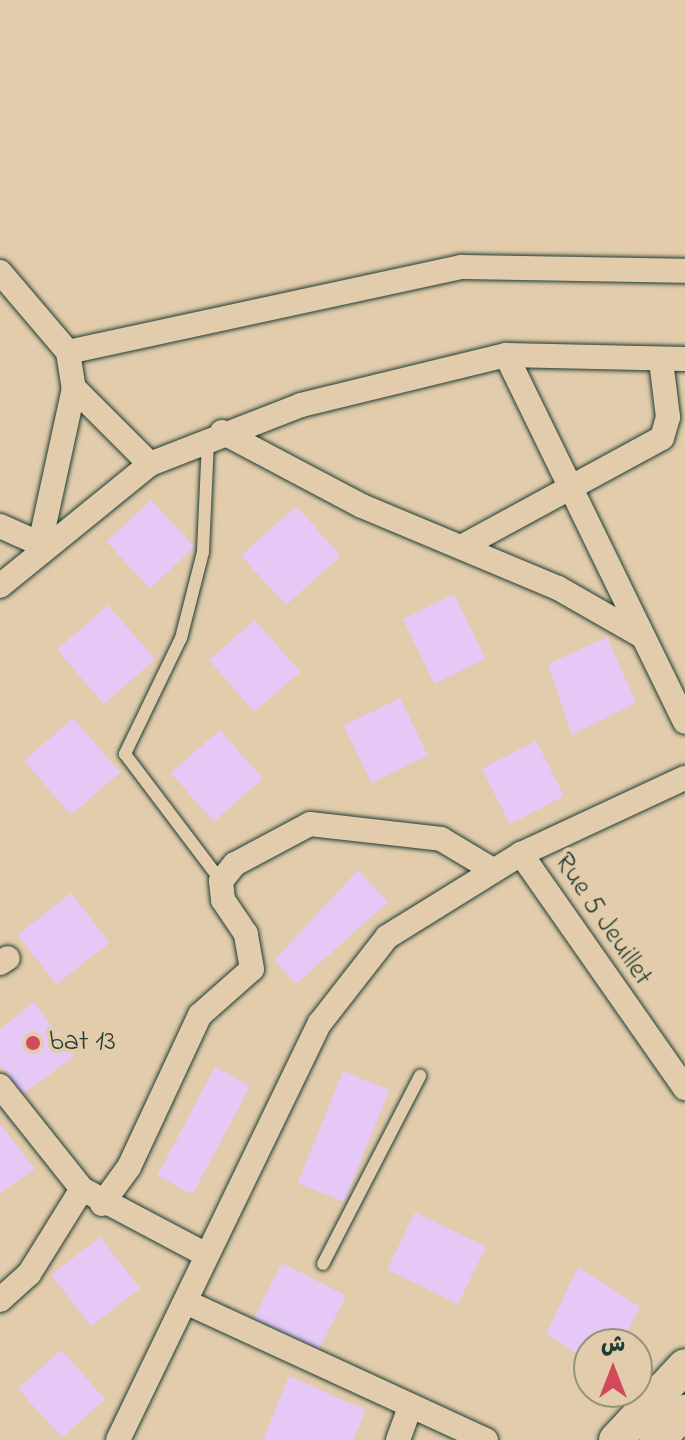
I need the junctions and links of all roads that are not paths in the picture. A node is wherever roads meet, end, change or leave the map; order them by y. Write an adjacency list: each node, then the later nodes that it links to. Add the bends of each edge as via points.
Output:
1 (685, 271): 3 (street, via 461,267)
2 (2, 281): 3 (street)
3 (68, 352): 6 (street)
4 (506, 355): 5 (street); 7 (street, via 359,388); 9 (street)
5 (673, 360): 9 (street, via 662,438)
6 (74, 388): 8 (street); 11 (street)
7 (215, 435): 8 (street); 12 (street, via 362,506); 19 (lane, via 203,552 184,623 125,754)
8 (150, 464): 11 (street)
9 (570, 490): 12 (street); 14 (street)
10 (0, 526): 11 (street)
11 (44, 543): 13 (street)
12 (463, 546): 14 (street)
13 (0, 586)
14 (640, 635): 15 (street)
15 (685, 722)
16 (685, 778): 17 (street, Rue 5 Jeuillet)
17 (521, 854): 18 (street); 22 (street, Rue 5 Jeuillet)
18 (493, 870): 19 (street, via 441,839 310,824 235,864); 24 (street, via 387,937 320,1023)
19 (221, 881): 23 (street, via 223,900 246,934 252,969 200,1015 129,1167)
20 (420, 1076): 25 (lane)
21 (0, 1086): 23 (street)
22 (685, 1088)
23 (92, 1196): 24 (street); 26 (street, via 29,1274)
24 (205, 1254): 27 (street)
25 (323, 1264)
26 (0, 1300)
27 (188, 1303): 29 (street); 31 (street)
28 (685, 1366): 34 (main road)
29 (410, 1407): 32 (street); 33 (street)
30 (685, 1412): 35 (main road)
31 (118, 1440)
32 (398, 1440)
33 (486, 1440)
34 (616, 1440)
35 (657, 1440)

